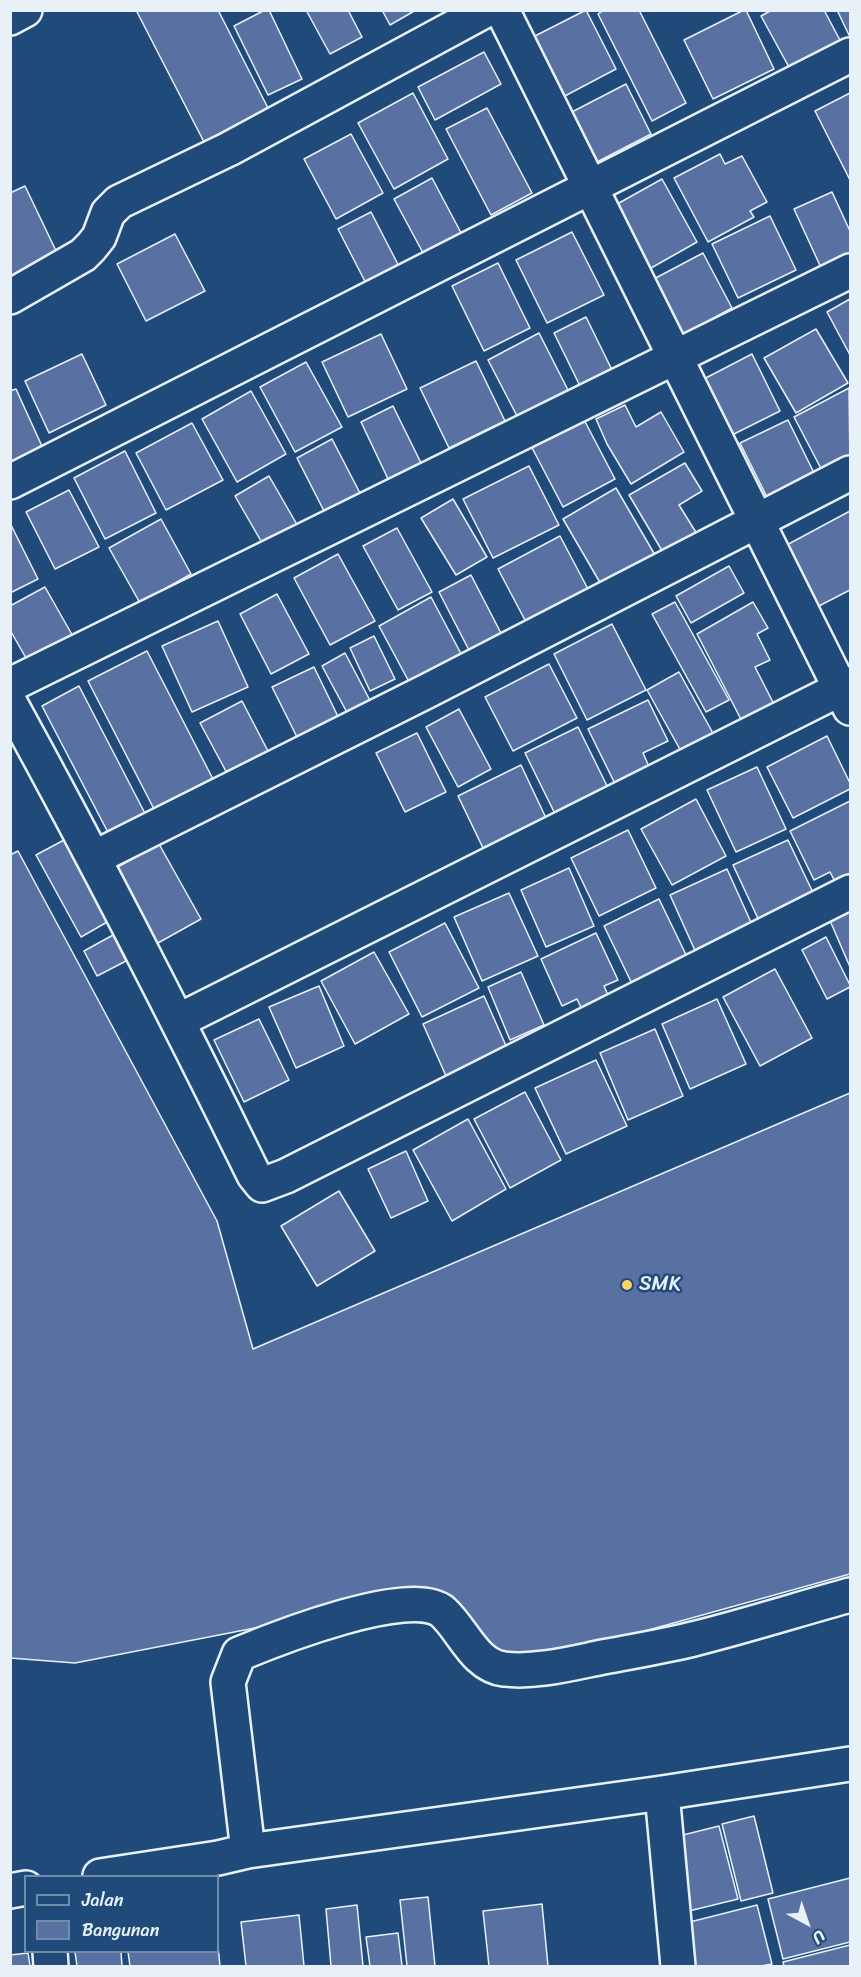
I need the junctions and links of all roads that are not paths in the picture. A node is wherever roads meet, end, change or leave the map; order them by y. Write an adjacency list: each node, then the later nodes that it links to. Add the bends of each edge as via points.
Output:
1 (25, 10): 4 (street)
2 (486, 10): 8 (street, via 229,149 119,202 108,213 99,237 83,255)
3 (502, 10): 6 (street)
4 (10, 18)
5 (850, 55): 6 (street)
6 (590, 188): 9 (street); 11 (street)
7 (850, 271): 9 (street)
8 (10, 297)
9 (675, 359): 12 (street); 13 (street)
10 (850, 473): 12 (street)
11 (10, 482)
12 (757, 520): 14 (street); 16 (street)
13 (10, 685)
14 (847, 693): 18 (street)
15 (10, 703): 16 (street)
16 (94, 858): 18 (street)
17 (850, 892): 18 (street, via 269,1184 262,1185 254,1175)
18 (178, 1021)
19 (850, 1595): 22 (street, via 696,1639 523,1670 488,1665 441,1610 429,1606 376,1608 282,1636 239,1654 228,1682)
20 (850, 1764): 21 (street)
21 (662, 1793): 22 (street); 24 (street)
22 (248, 1851): 23 (street)
23 (107, 1875)
24 (678, 1966)

